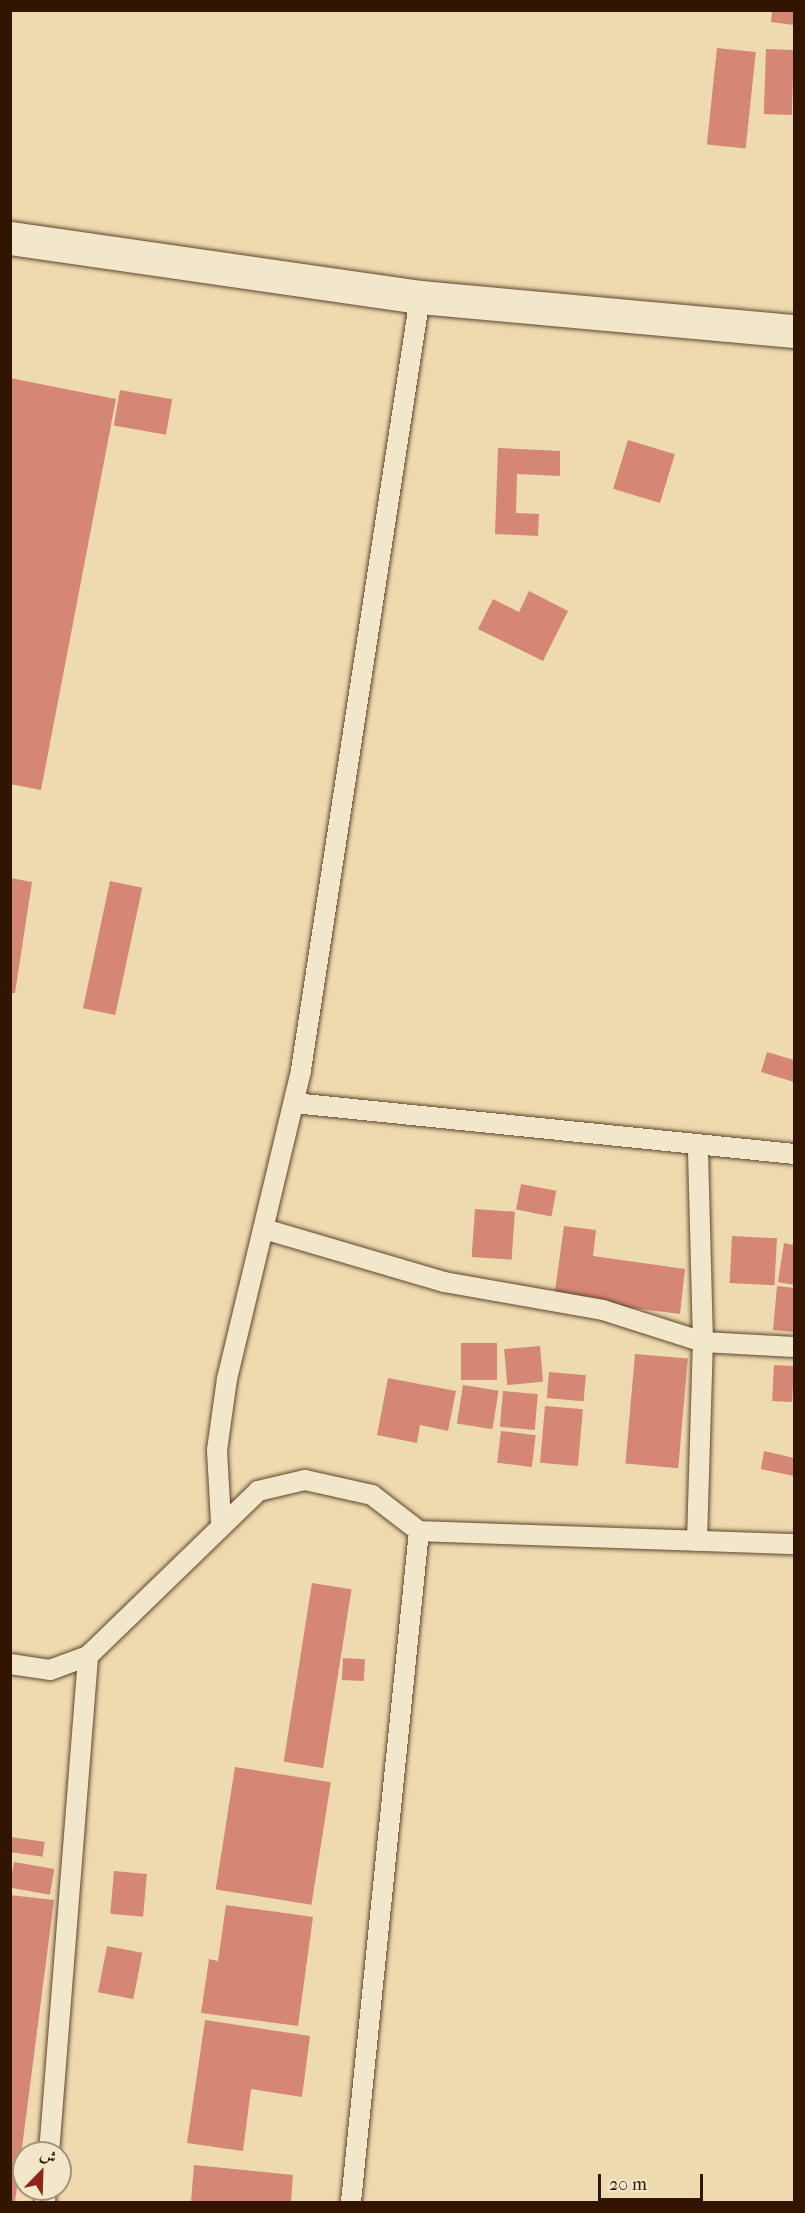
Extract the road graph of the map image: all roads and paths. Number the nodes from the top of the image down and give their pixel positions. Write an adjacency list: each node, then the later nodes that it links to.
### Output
1 (10, 238): 2 (street)
2 (420, 297): 3 (street); 4 (lane)
3 (795, 331)
4 (294, 1103): 5 (lane); 7 (lane)
5 (698, 1144): 6 (lane); 8 (lane)
6 (795, 1154)
7 (264, 1228): 8 (lane); 10 (lane)
8 (703, 1342): 9 (lane); 12 (lane)
9 (795, 1347)
10 (221, 1522): 11 (lane); 14 (lane)
11 (419, 1531): 12 (lane); 17 (lane)
12 (697, 1540): 13 (lane)
13 (795, 1544)
14 (88, 1656): 15 (lane); 16 (lane)
15 (10, 1664)
16 (50, 2141)
17 (351, 2202)

